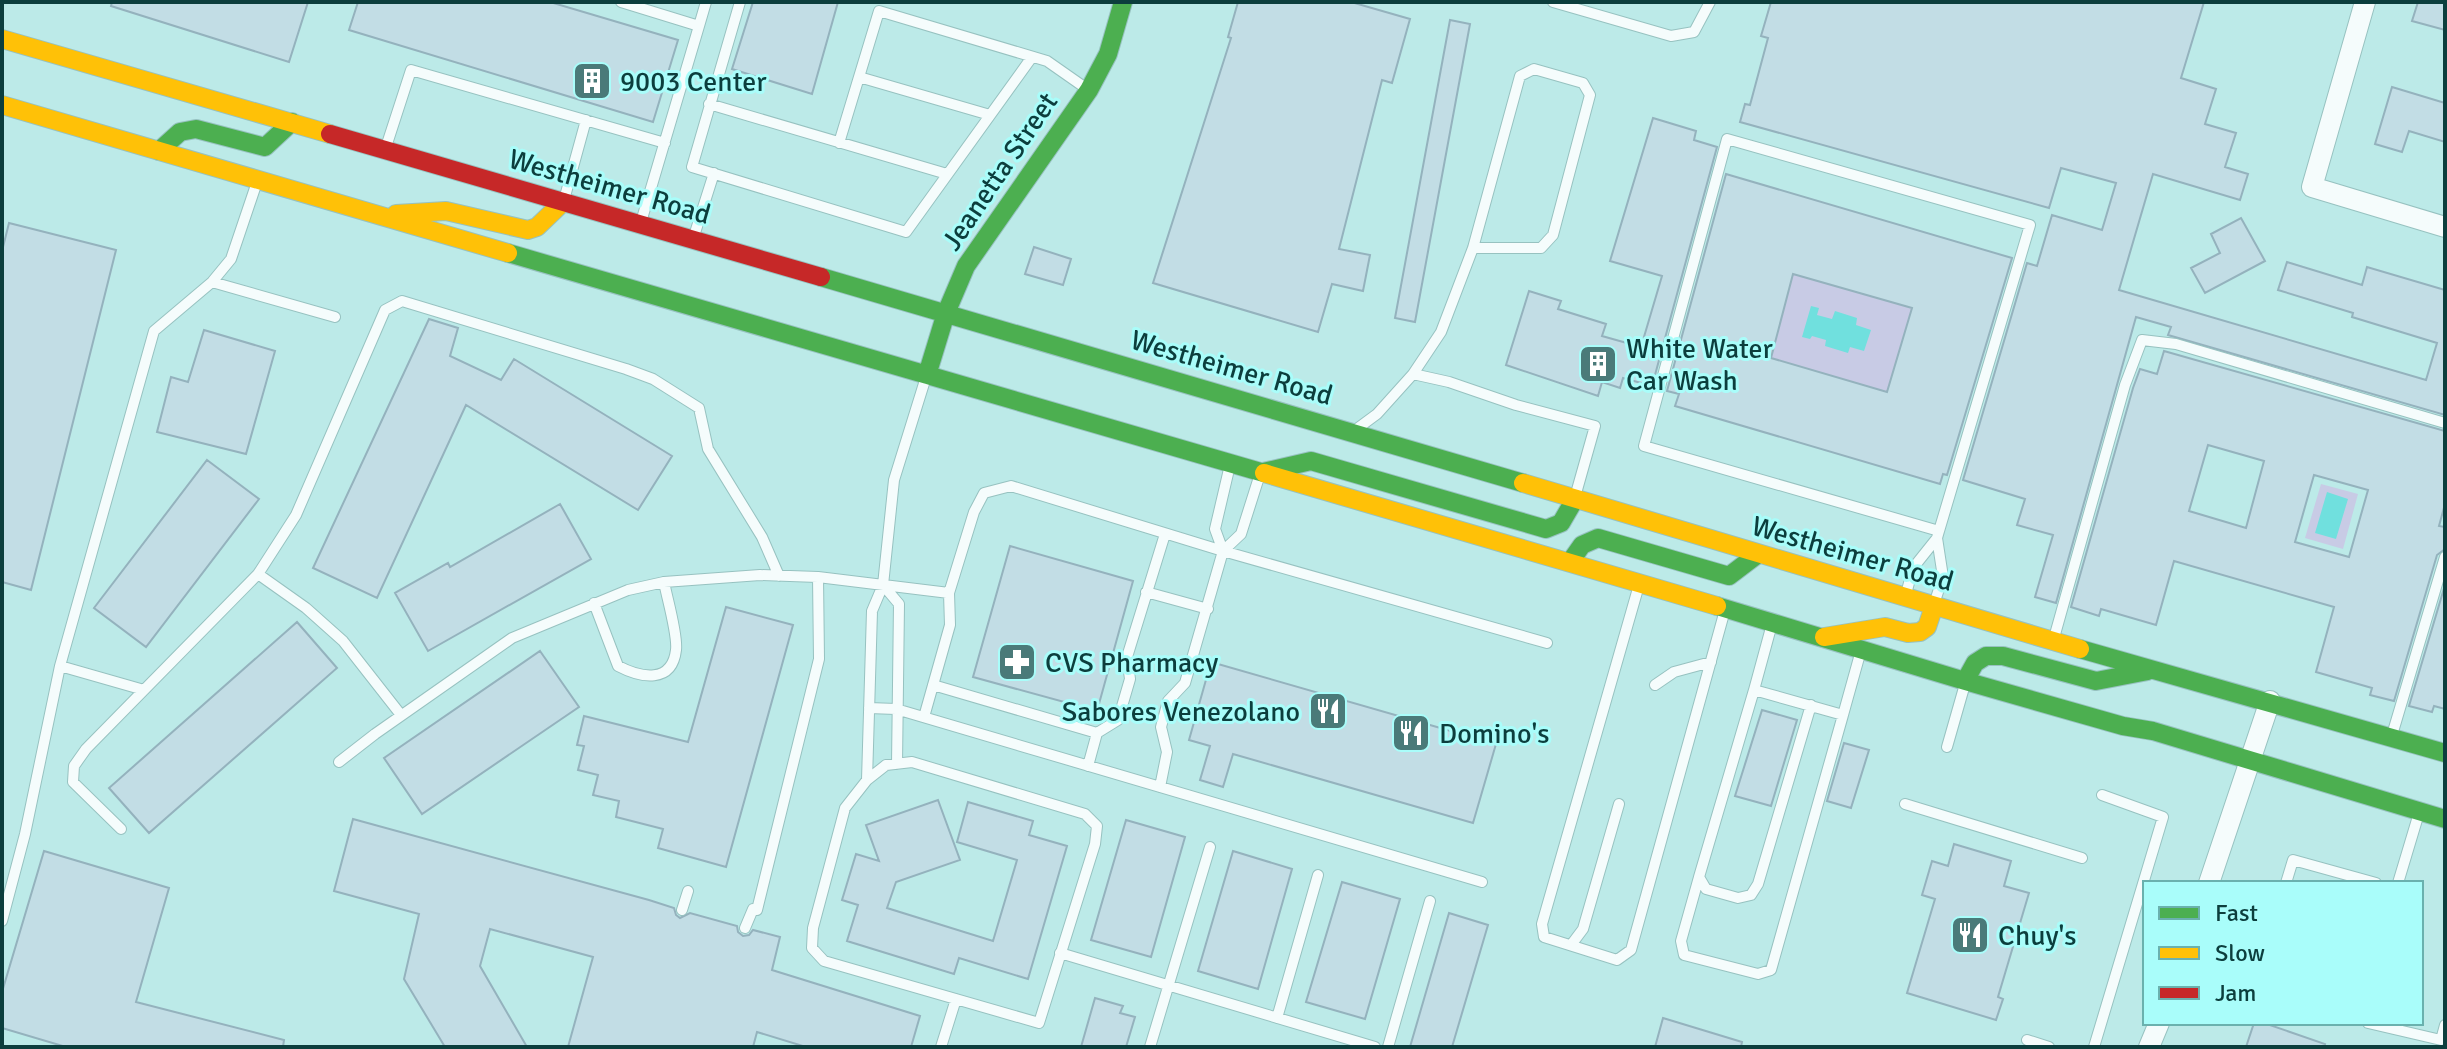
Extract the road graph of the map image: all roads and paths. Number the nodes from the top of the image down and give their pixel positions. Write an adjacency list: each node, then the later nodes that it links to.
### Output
1 (621, 2): 8 (lane)
2 (706, 2): 8 (lane)
3 (740, 2): 13 (lane)
4 (1123, 2): 12 (main road, Jeanetta Street)
5 (1553, 2): 6 (lane)
6 (1710, 2)
7 (2365, 2): 28 (street)
8 (699, 26): 18 (lane)
9 (2, 39): 17 (main road, Westheimer Road)
10 (1032, 57): 11 (lane); 12 (lane); 15 (lane)
11 (859, 77): 15 (lane); 19 (lane)
12 (1089, 90): 32 (main road, Jeanetta Street)
13 (709, 104): 19 (lane); 22 (lane)
14 (2, 105): 21 (main road)
15 (990, 115): 23 (lane)
16 (586, 120): 18 (lane); 20 (lane); 25 (lane)
17 (292, 122): 20 (main road, Westheimer Road); 21 (main road)
18 (665, 143): 27 (lane)
19 (839, 143): 23 (lane)
20 (385, 149): 25 (main road, Westheimer Road)
21 (159, 151): 24 (main road)
22 (714, 173): 23 (lane); 29 (lane)
23 (947, 174)
24 (258, 180): 26 (main road); 31 (lane)
25 (563, 202): 26 (main road); 27 (main road, Westheimer Road)
26 (378, 216): 35 (main road)
27 (641, 224): 29 (main road, Westheimer Road)
28 (2445, 227)
29 (693, 239): 32 (main road, Westheimer Road)
30 (1473, 248): 30 (lane); 34 (lane)
31 (212, 282): 33 (lane); 66 (lane)
32 (946, 313): 35 (main road, Jeanetta Street); 37 (main road, Westheimer Road)
33 (335, 317)
34 (1413, 374): 37 (lane); 40 (lane)
35 (927, 375): 38 (main road); 52 (lane)
36 (2445, 423): 62 (lane)
37 (1354, 432): 40 (main road, Westheimer Road)
38 (1230, 463): 39 (main road); 43 (lane)
39 (1261, 472): 40 (main road); 43 (lane); 46 (main road)
40 (1575, 499): 44 (main road, Westheimer Road)
41 (1165, 534): 43 (lane); 53 (lane); 54 (lane)
42 (1938, 534): 42 (lane); 55 (lane); 57 (lane)
43 (1223, 551): 59 (lane); 63 (lane)
44 (1758, 554): 46 (main road); 55 (main road, Westheimer Road)
45 (2445, 557): 81 (lane)
46 (1570, 562): 51 (main road)
47 (258, 574): 48 (lane); 71 (lane); 77 (lane)
48 (779, 576): 49 (lane); 50 (lane)
49 (818, 577): 52 (lane); 111 (lane)
50 (664, 582): 56 (lane); 56 (lane)
51 (1640, 583): 58 (main road); 112 (lane)
52 (883, 585): 54 (lane); 75 (lane); 76 (lane)
53 (1146, 592): 59 (lane); 80 (lane)
54 (949, 593): 69 (lane)
55 (1905, 598): 57 (main road, Westheimer Road)
56 (594, 603): 77 (lane)
57 (1934, 606): 61 (main road); 62 (main road, Westheimer Road)
58 (1726, 608): 60 (main road); 65 (lane)
59 (1208, 609): 89 (lane)
60 (1773, 622): 61 (main road); 72 (lane)
61 (1822, 637): 64 (main road)
62 (2053, 641): 67 (main road, Westheimer Road)
63 (1547, 643)
64 (1862, 650): 68 (main road); 78 (lane)
65 (1711, 662): 70 (lane); 112 (lane)
66 (60, 666): 71 (lane); 110 (lane)
67 (2154, 670): 68 (main road); 73 (main road, Westheimer Road)
68 (1965, 681): 82 (lane); 85 (main road)
69 (933, 685): 79 (lane); 80 (lane)
70 (1655, 685)
71 (144, 690): 95 (lane)
72 (1754, 690): 74 (lane); 99 (lane)
73 (2270, 701): 81 (main road, Westheimer Road); 85 (street)
74 (1811, 705): 78 (lane); 99 (lane)
75 (869, 708): 76 (lane); 88 (lane)
76 (896, 709): 79 (lane); 86 (lane)
77 (401, 715): 84 (lane)
78 (1843, 715): 99 (lane)
79 (924, 717): 87 (lane)
80 (1097, 733): 87 (lane)
81 (2391, 737): 83 (main road, Westheimer Road)
82 (1947, 747)
83 (2445, 753)
84 (339, 762)
85 (2251, 762): 93 (main road); 101 (street)
86 (897, 764): 88 (lane); 113 (lane)
87 (1088, 766): 89 (lane)
88 (867, 780): 115 (lane)
89 (1160, 787): 105 (lane)
90 (2102, 795): 100 (lane)
91 (1619, 804): 112 (lane)
92 (1905, 804): 97 (lane)
93 (2419, 811): 94 (main road); 104 (lane)
94 (2445, 819)
95 (121, 829)
96 (1210, 847): 114 (lane)
97 (2082, 858)
98 (1318, 875): 116 (lane)
99 (1699, 877)
100 (2144, 881)
101 (2210, 881)
102 (2287, 881): 103 (lane)
103 (2369, 881)
104 (2399, 881)
105 (1482, 882)
106 (2143, 884): 126 (lane)
107 (688, 891): 109 (lane)
108 (1430, 901): 124 (lane)
109 (682, 910)
110 (2, 921)
111 (745, 928)
112 (1571, 945)
113 (1060, 953): 114 (lane); 115 (lane)
114 (1169, 986): 116 (lane); 122 (lane)
115 (956, 999): 121 (lane)
116 (1277, 1018): 123 (lane)
117 (2158, 1025): 127 (street)
118 (2377, 1025): 119 (lane)
119 (2445, 1025)
120 (2027, 1040): 125 (lane)
121 (941, 1047)
122 (1150, 1047)
123 (1375, 1047)
124 (1388, 1047)
125 (2049, 1047)
126 (2094, 1047)
127 (2149, 1047)

